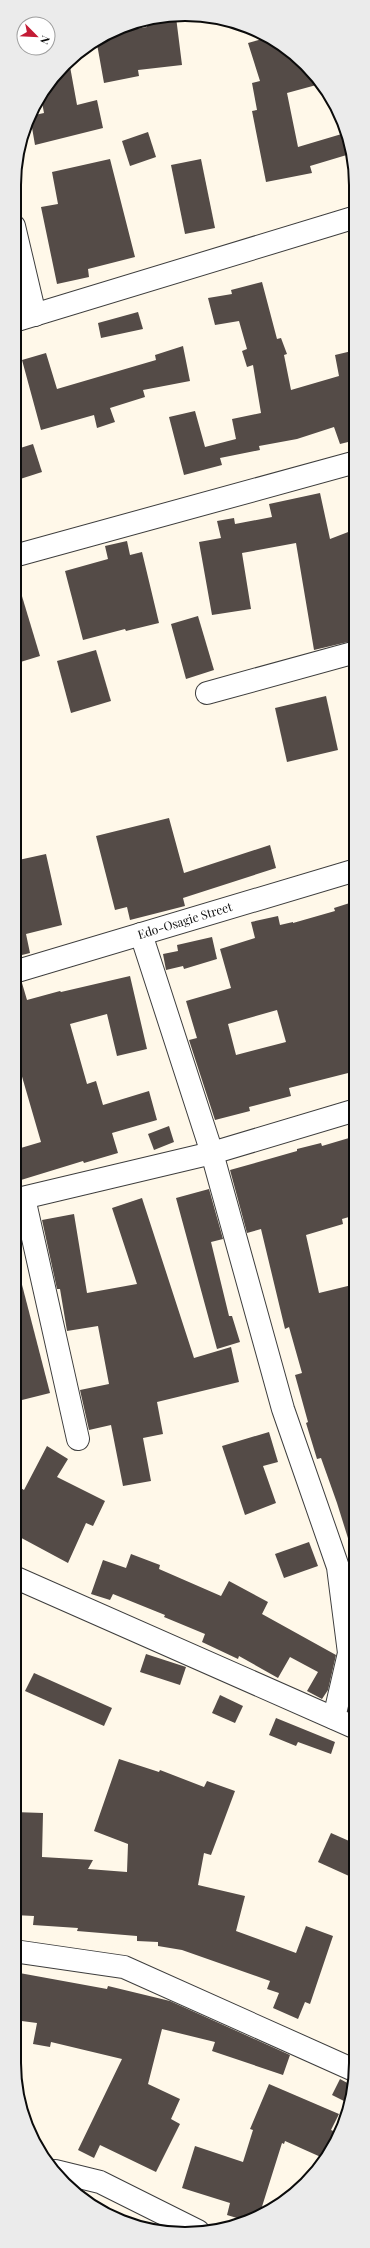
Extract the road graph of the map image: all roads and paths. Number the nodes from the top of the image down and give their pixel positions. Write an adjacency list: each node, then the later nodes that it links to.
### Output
1 (349, 219): 3 (street)
2 (21, 256): 3 (street)
3 (35, 315): 4 (street)
4 (21, 319)
5 (349, 464): 6 (street)
6 (21, 554)
7 (349, 654): 8 (street)
8 (207, 693)
9 (349, 872): 10 (street, Edo-Osagie Street)
10 (141, 934): 11 (street, Edo-Osagie Street); 13 (street)
11 (21, 970)
12 (349, 1112): 13 (street)
13 (212, 1153): 14 (street); 18 (street)
14 (21, 1199)
15 (21, 1207): 16 (street)
16 (78, 1440)
17 (21, 1580): 20 (street)
18 (349, 1646)
19 (349, 1657): 20 (street)
20 (334, 1718): 21 (street)
21 (349, 1725)
22 (21, 1952): 23 (street)
23 (349, 2068)
24 (64, 2173): 25 (street)
25 (192, 2227)

